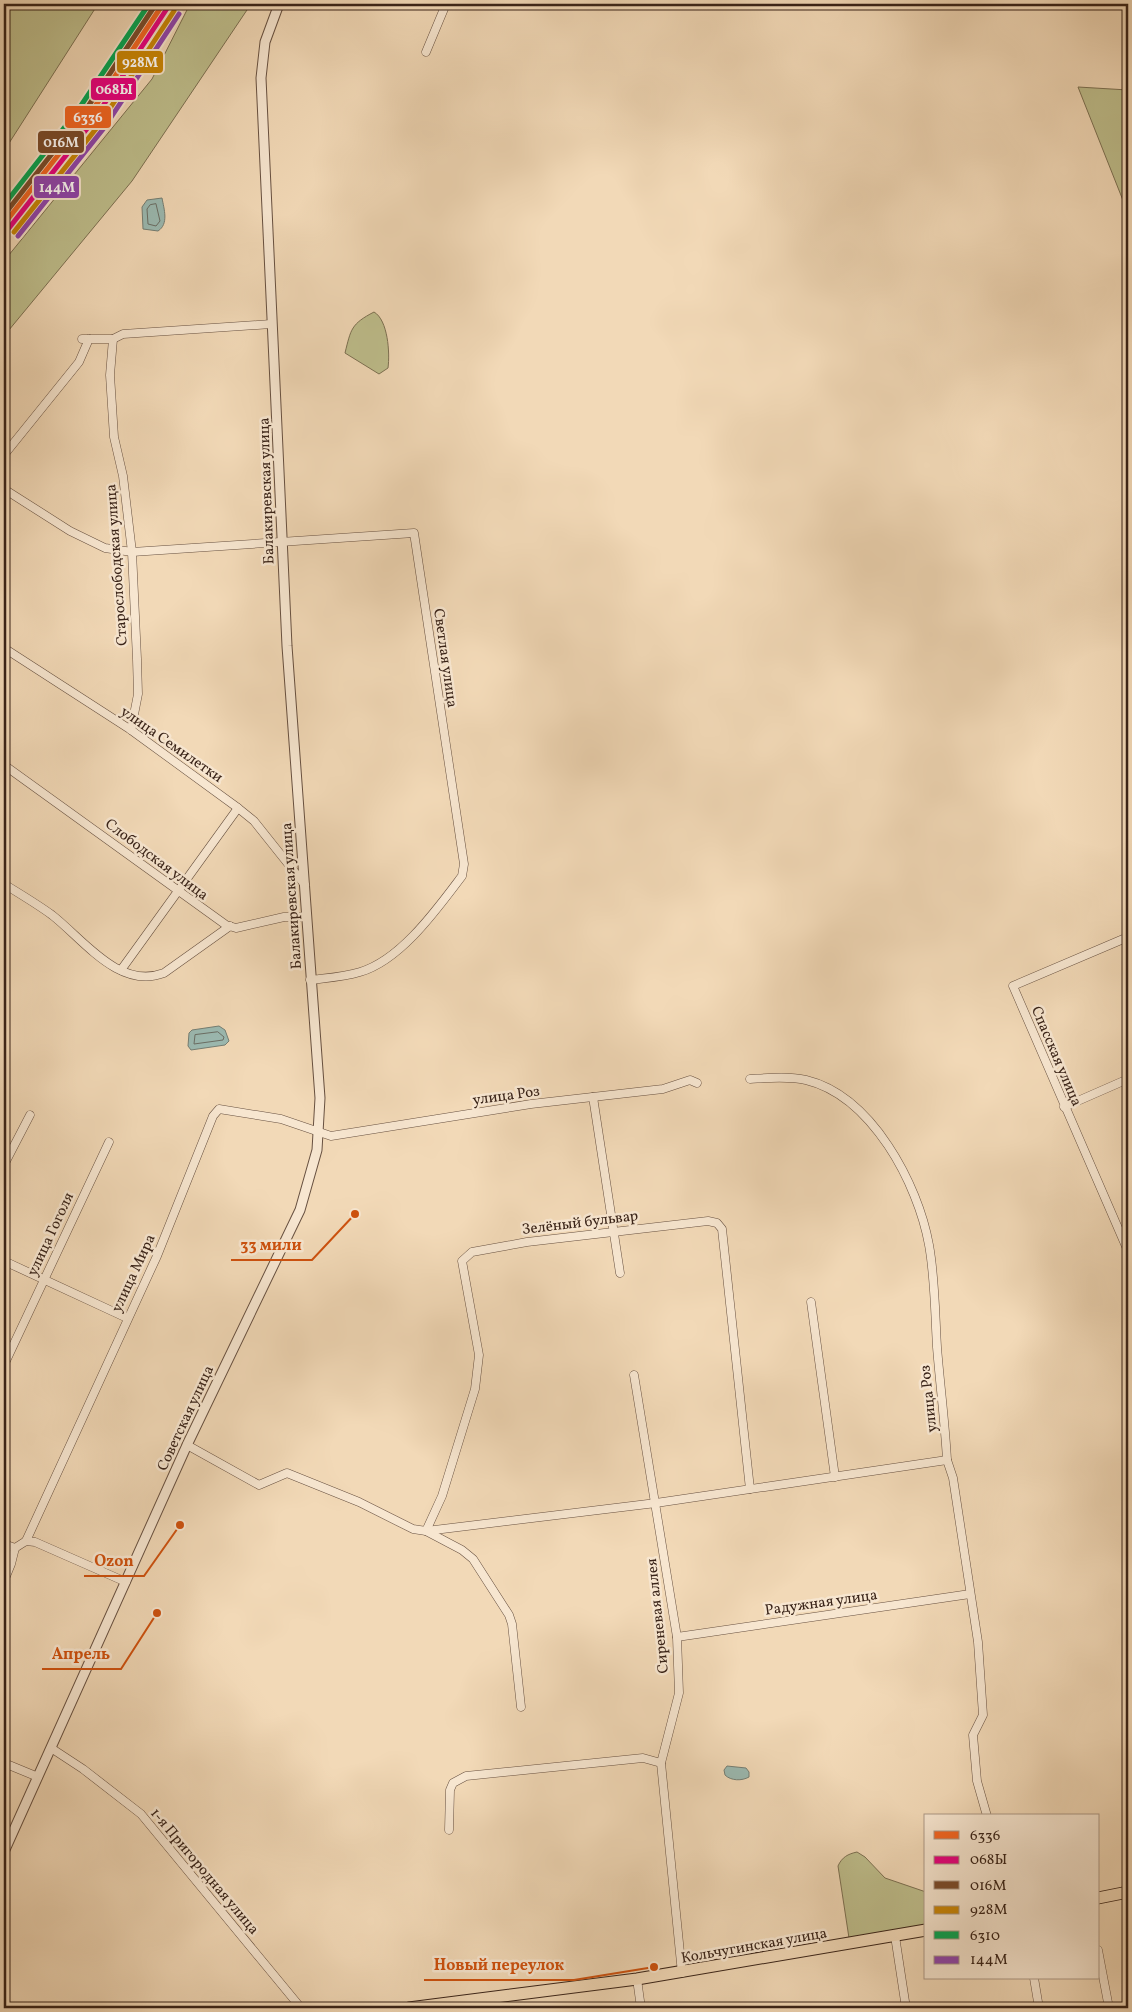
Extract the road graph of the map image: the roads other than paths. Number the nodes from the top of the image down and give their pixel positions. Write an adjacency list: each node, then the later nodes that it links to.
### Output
1 (279, 4): 4 (street, Балакиревская улица)
2 (446, 4): 3 (street)
3 (426, 52)
4 (271, 324): 5 (street); 8 (street, Балакиревская улица)
5 (113, 339): 6 (street); 9 (street, Старослободская улица)
6 (4, 455)
7 (4, 488): 9 (street, Светлая улица)
8 (281, 542): 9 (street, Светлая улица); 15 (street, Балакиревская улица); 21 (street, Светлая улица)
9 (132, 552): 11 (street, Старослободская улица)
10 (4, 648): 11 (street, улица Семилетки)
11 (132, 730): 13 (street, улица Семилетки)
12 (4, 765): 16 (street, Слободская улица)
13 (238, 808): 15 (street, улица Семилетки); 16 (street)
14 (4, 884): 20 (street)
15 (305, 885): 17 (street, Балакиревская улица)
16 (178, 890): 18 (street, Слободская улица); 20 (street)
17 (307, 917): 18 (street); 21 (street, Балакиревская улица)
18 (230, 926): 20 (street)
19 (1128, 937): 26 (street, Спасская улица)
20 (121, 970)
21 (310, 980): 28 (street, Советская улица)
22 (750, 1079): 43 (street, улица Роз)
23 (1128, 1079): 26 (street)
24 (697, 1083): 25 (street, улица Роз)
25 (593, 1097): 28 (street, улица Роз); 32 (street)
26 (1064, 1107): 33 (street, Спасская улица)
27 (30, 1115): 30 (street)
28 (319, 1132): 39 (street, улица Мира); 42 (street, Советская улица)
29 (109, 1142): 37 (street, улица Гоголя)
30 (4, 1165)
31 (1128, 1230): 33 (street)
32 (615, 1232): 36 (street); 45 (street, Зелёный бульвар); 47 (street, Зелёный бульвар)
33 (1120, 1234): 34 (street, Спасская улица)
34 (1128, 1251)
35 (4, 1261): 37 (street)
36 (620, 1273)
37 (44, 1279): 39 (street); 40 (street, улица Гоголя)
38 (811, 1302): 44 (street)
39 (127, 1318): 48 (street, улица Мира)
40 (4, 1365)
41 (634, 1375): 46 (street, Сиреневая аллея)
42 (187, 1445): 47 (street); 52 (street, Советская улица)
43 (948, 1460): 44 (street); 53 (street, улица Роз)
44 (835, 1477): 45 (street)
45 (750, 1489): 46 (street)
46 (656, 1503): 47 (street); 54 (street, Сиреневая аллея)
47 (426, 1531): 55 (street)
48 (26, 1541): 50 (street); 52 (street)
49 (4, 1544): 50 (street)
50 (15, 1548): 51 (street)
51 (4, 1581)
52 (126, 1582): 56 (street, Советская улица)
53 (970, 1594): 54 (street, Радужная улица); 60 (street, улица Роз)
54 (676, 1637): 58 (street, Сиреневая аллея)
55 (521, 1706)
56 (51, 1748): 59 (street, Советская улица); 71 (street, 1-я Пригородная улица)
57 (4, 1763): 59 (street)
58 (661, 1763): 61 (street); 68 (street, Сиреневая аллея)
59 (38, 1777): 62 (street, Советская улица)
60 (986, 1814)
61 (449, 1830)
62 (4, 1852)
63 (1128, 1892): 64 (main road)
64 (1100, 1898)
65 (924, 1930): 66 (main road, Кольчугинская улица)
66 (895, 1936): 68 (main road, Кольчугинская улица); 74 (street)
67 (1100, 1961): 76 (street)
68 (682, 1973): 69 (main road, Кольчугинская улица)
69 (637, 1980): 72 (main road, Кольчугинская улица); 73 (street)
70 (1034, 1980): 75 (street)
71 (301, 2008)
72 (409, 2008)
73 (641, 2008)
74 (906, 2008)
75 (1039, 2008)
76 (1109, 2008)

